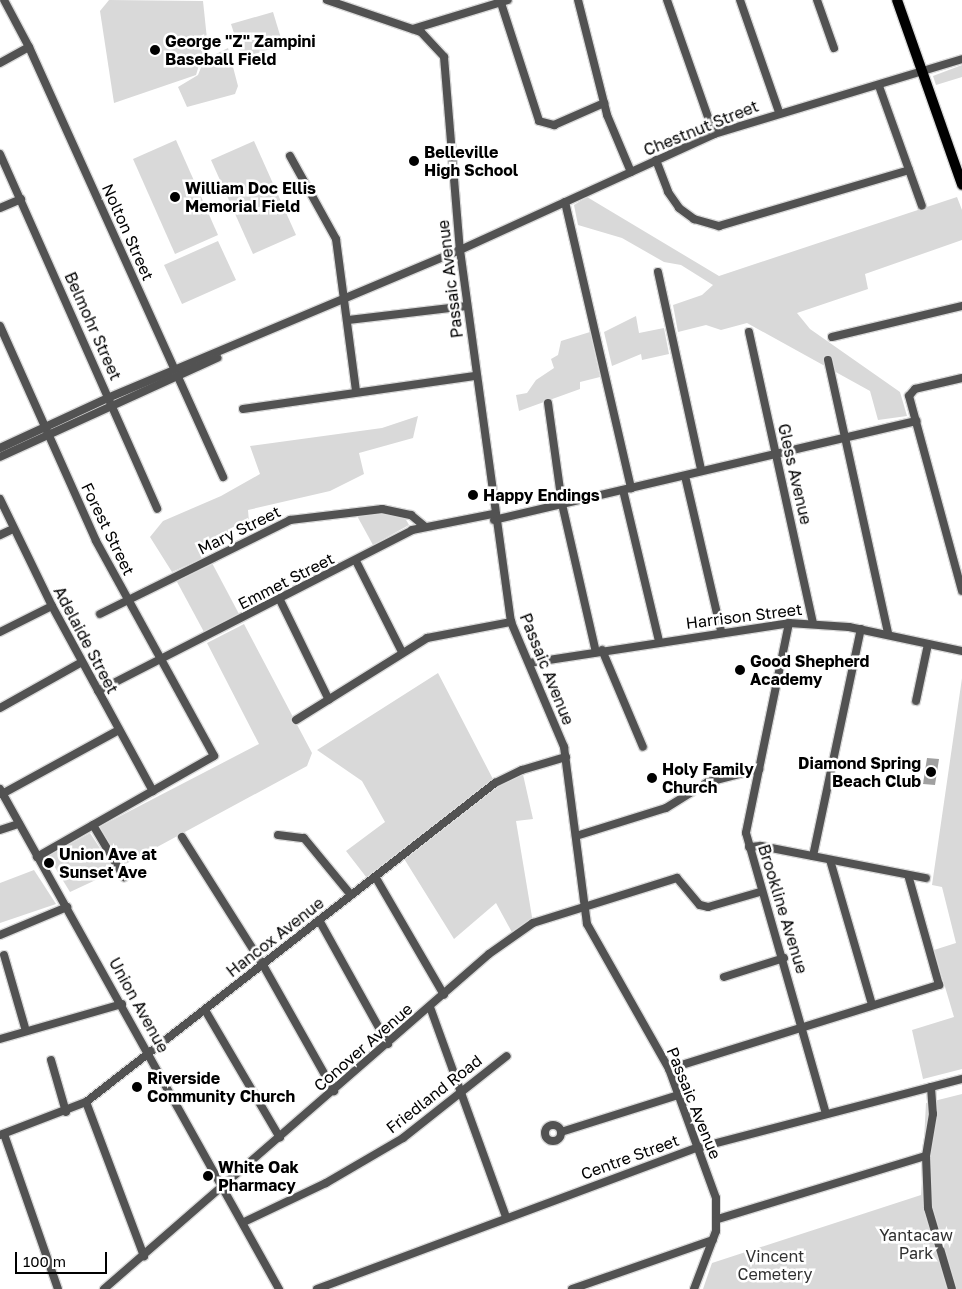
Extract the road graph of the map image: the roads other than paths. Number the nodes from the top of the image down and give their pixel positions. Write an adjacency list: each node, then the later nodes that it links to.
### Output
1 (4, 0): 11 (street, Nolton Street)
2 (327, 0): 9 (street, Passaic Avenue)
3 (578, 0): 17 (street)
4 (667, 0): 19 (street)
5 (740, 0): 18 (street)
6 (817, 0): 12 (street)
7 (897, 0): 15 (main road)
8 (504, 1): 10 (street); 17 (street)
9 (345, 2): 10 (street, Passaic Avenue)
10 (413, 29): 31 (street, Passaic Avenue)
11 (29, 47): 14 (street); 41 (street, Nolton Street)
12 (834, 48)
13 (962, 59): 15 (street, Chestnut Street)
14 (0, 63)
15 (923, 73): 16 (street, Chestnut Street); 25 (main road)
16 (879, 86): 18 (street, Chestnut Street); 23 (street)
17 (604, 103): 24 (street)
18 (778, 112): 19 (street, Chestnut Street)
19 (714, 134): 22 (street, Chestnut Street)
20 (0, 154): 27 (street, Belmohr Street)
21 (290, 156): 33 (street)
22 (656, 160): 23 (street); 24 (street, Chestnut Street)
23 (909, 170): 29 (street)
24 (631, 172): 28 (street, Chestnut Street)
25 (960, 172): 26 (main road)
26 (962, 184)
27 (21, 199): 30 (street); 45 (street, Belmohr Street)
28 (565, 202): 31 (street, Chestnut Street); 59 (street)
29 (922, 206)
30 (0, 208)
31 (460, 250): 33 (street, Chestnut Street); 34 (street, Passaic Avenue)
32 (658, 272): 56 (street)
33 (344, 298): 36 (street); 41 (street, Chestnut Street)
34 (467, 306): 36 (street); 42 (street, Passaic Avenue)
35 (962, 306): 39 (street)
36 (348, 320): 44 (street)
37 (0, 326): 50 (street, Forest Street)
38 (749, 332): 54 (street, Gless Avenue)
39 (832, 337)
40 (828, 360): 52 (street)
41 (178, 373): 45 (street); 47 (street); 58 (street, Nolton Street)
42 (475, 376): 44 (street); 63 (street, Passaic Avenue)
43 (962, 378): 49 (street)
44 (356, 391): 48 (street)
45 (110, 397): 47 (street, Belmohr Street); 50 (street)
46 (548, 404): 61 (street)
47 (114, 407): 51 (street); 62 (street, Belmohr Street)
48 (243, 408)
49 (917, 421): 52 (street, Emmet Street); 68 (street)
50 (45, 427): 51 (street, Forest Street); 53 (street)
51 (49, 436): 55 (street); 70 (street, Forest Street)
52 (845, 437): 54 (street, Emmet Street); 80 (street)
53 (0, 448)
54 (776, 452): 56 (street, Emmet Street); 75 (street, Gless Avenue)
55 (0, 457)
56 (701, 470): 57 (street, Emmet Street)
57 (685, 476): 59 (street, Emmet Street); 78 (street)
58 (222, 477)
59 (627, 489): 61 (street, Emmet Street); 81 (street)
60 (0, 499): 65 (street, Adelaide Street)
61 (562, 504): 63 (street, Emmet Street); 83 (street)
62 (158, 509)
63 (494, 517): 64 (street, Emmet Street); 74 (street, Passaic Avenue)
64 (424, 526): 67 (street, Emmet Street); 70 (street, Mary Street)
65 (13, 529): 66 (street); 72 (street, Adelaide Street)
66 (0, 535)
67 (356, 561): 71 (street, Emmet Street); 84 (street)
68 (960, 572): 69 (street)
69 (962, 591)
70 (128, 600): 73 (street, Mary Street); 86 (street, Forest Street)
71 (280, 600): 86 (street, Emmet Street); 90 (street)
72 (52, 606): 79 (street); 87 (street, Adelaide Street)
73 (100, 614)
74 (511, 622): 84 (street); 88 (street, Passaic Avenue)
75 (813, 622): 76 (street, Harrison Street); 77 (street, Harrison Street)
76 (789, 623): 78 (street, Harrison Street); 97 (street, Brookline Avenue)
77 (861, 629): 80 (street, Harrison Street); 107 (street)
78 (721, 631): 81 (street, Harrison Street)
79 (0, 632)
80 (888, 634): 82 (street, Harrison Street)
81 (659, 641): 83 (street, Harrison Street)
82 (928, 644): 85 (street, Harrison Street); 91 (street)
83 (599, 651): 88 (street, Harrison Street); 95 (street)
84 (402, 652): 90 (street)
85 (962, 652)
86 (161, 659): 89 (street, Emmet Street); 98 (street, Forest Street)
87 (82, 662): 89 (street, Adelaide Street); 92 (street)
88 (529, 663): 96 (street, Passaic Avenue)
89 (98, 691): 94 (street, Adelaide Street)
90 (329, 700): 93 (street)
91 (916, 700)
92 (0, 708)
93 (296, 720)
94 (119, 730): 98 (street, Adelaide Street); 99 (street)
95 (644, 747)
96 (566, 757): 104 (street, Passaic Avenue); 112 (street, Hancox Avenue)
97 (759, 769): 104 (street); 106 (street, Brookline Avenue)
98 (153, 791): 101 (street)
99 (1, 792): 100 (street, Union Avenue)
100 (19, 824): 102 (street); 108 (street, Union Avenue)
101 (93, 825): 108 (street); 111 (street)
102 (0, 830)
103 (278, 835): 115 (street)
104 (576, 836): 117 (street, Passaic Avenue)
105 (182, 837): 122 (street)
106 (749, 847): 107 (street); 114 (street, Brookline Avenue)
107 (813, 856): 109 (street)
108 (37, 857): 116 (street, Union Avenue)
109 (830, 860): 110 (street); 126 (street)
110 (908, 875): 113 (street); 126 (street)
111 (124, 877)
112 (376, 878): 115 (street, Hancox Avenue); 124 (street)
113 (926, 878)
114 (760, 892): 117 (street, Conover Avenue); 121 (street, Brookline Avenue)
115 (351, 895): 118 (street, Hancox Avenue)
116 (67, 907): 119 (street); 125 (street, Union Avenue)
117 (585, 908): 124 (street, Conover Avenue); 136 (street, Passaic Avenue)
118 (319, 920): 122 (street, Hancox Avenue); 132 (street)
119 (0, 935)
120 (4, 954): 130 (street)
121 (784, 958): 123 (street); 129 (street, Brookline Avenue)
122 (263, 965): 128 (street, Hancox Avenue); 139 (street)
123 (724, 978)
124 (444, 995): 127 (street, Conover Avenue)
125 (122, 1004): 130 (street); 133 (street, Union Avenue)
126 (872, 1005): 129 (street)
127 (430, 1007): 132 (street, Conover Avenue); 140 (street)
128 (205, 1010): 133 (street, Hancox Avenue); 147 (street)
129 (803, 1026): 136 (street); 144 (street, Brookline Avenue)
130 (26, 1031): 131 (street)
131 (0, 1039)
132 (388, 1044): 139 (street, Conover Avenue)
133 (150, 1052): 142 (street, Hancox Avenue); 150 (street, Union Avenue)
134 (507, 1056): 140 (street, Friedland Road)
135 (50, 1060): 143 (street)
136 (669, 1069): 141 (street, Passaic Avenue)
137 (962, 1079): 138 (street, Centre Street)
138 (931, 1086): 144 (street, Centre Street); 149 (street)
139 (334, 1092): 147 (street, Conover Avenue)
140 (459, 1094): 151 (street); 153 (street, Friedland Road)
141 (678, 1096): 145 (street); 148 (street, Passaic Avenue)
142 (86, 1102): 143 (street, Hancox Avenue); 155 (street)
143 (66, 1112): 146 (street, Hancox Avenue)
144 (826, 1113): 148 (street, Centre Street)
145 (561, 1132)
146 (2, 1134): 156 (street)
147 (280, 1138): 150 (street, Conover Avenue)
148 (697, 1148): 151 (street, Centre Street); 152 (street, Passaic Avenue)
149 (926, 1156): 152 (street); 162 (street)
150 (223, 1187): 153 (street, Union Avenue); 155 (street, Conover Avenue)
151 (506, 1217): 159 (street, Centre Street)
152 (718, 1219): 154 (street, Passaic Avenue)
153 (244, 1222): 158 (street, Union Avenue)
154 (712, 1240): 160 (street); 161 (street, Passaic Avenue)
155 (144, 1256): 157 (street, Conover Avenue)
156 (58, 1289)
157 (104, 1289)
158 (279, 1289)
159 (317, 1289)
160 (572, 1289)
161 (694, 1289)
162 (952, 1289)

